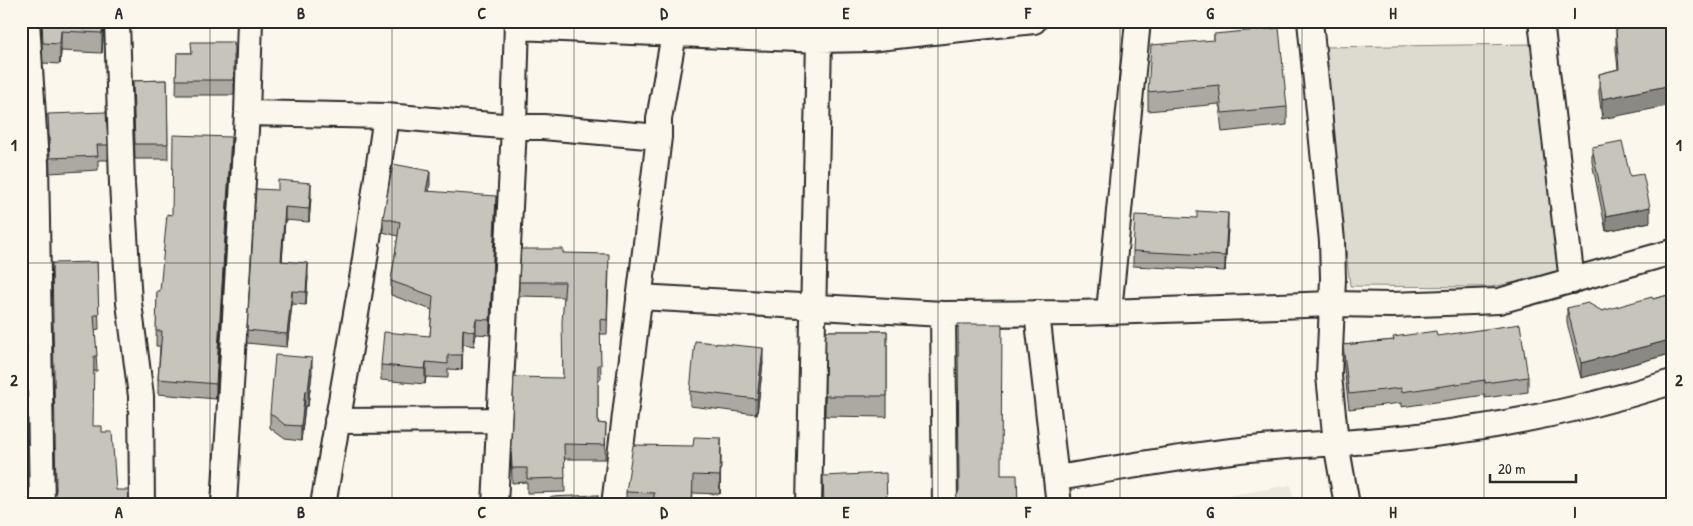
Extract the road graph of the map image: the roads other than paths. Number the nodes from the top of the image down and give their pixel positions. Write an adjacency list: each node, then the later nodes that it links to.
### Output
1 (26, 21): 16 (street)
2 (117, 21): 33 (street)
3 (250, 21): 13 (street)
4 (1034, 21): 9 (street)
5 (1138, 21): 24 (street)
6 (1310, 21): 22 (street)
7 (1541, 21): 20 (street)
8 (517, 24): 11 (street); 15 (street)
9 (928, 27): 12 (street)
10 (756, 30): 11 (street); 12 (street)
11 (674, 34): 17 (street)
12 (819, 40): 23 (street)
13 (247, 113): 14 (street); 34 (street)
14 (386, 116): 15 (street); 29 (street)
15 (514, 127): 17 (street); 28 (street)
16 (28, 132): 18 (street)
17 (659, 137): 21 (street)
18 (29, 249): 32 (street)
19 (1672, 252): 20 (street)
20 (1572, 281): 22 (street)
21 (639, 297): 23 (street); 37 (street)
22 (1332, 304): 24 (street); 30 (street)
23 (812, 306): 26 (street); 38 (street)
24 (1109, 311): 25 (street)
25 (1037, 313): 26 (street); 31 (street)
26 (943, 314): 39 (street)
27 (1672, 382): 30 (street)
28 (498, 420): 29 (street); 36 (street)
29 (337, 421): 35 (street)
30 (1336, 443): 31 (street); 41 (street)
31 (1056, 478): 40 (street)
32 (42, 505)
33 (142, 505)
34 (224, 505)
35 (323, 505)
36 (495, 505)
37 (614, 505)
38 (809, 505)
39 (945, 505)
40 (1059, 505)
41 (1347, 505)

